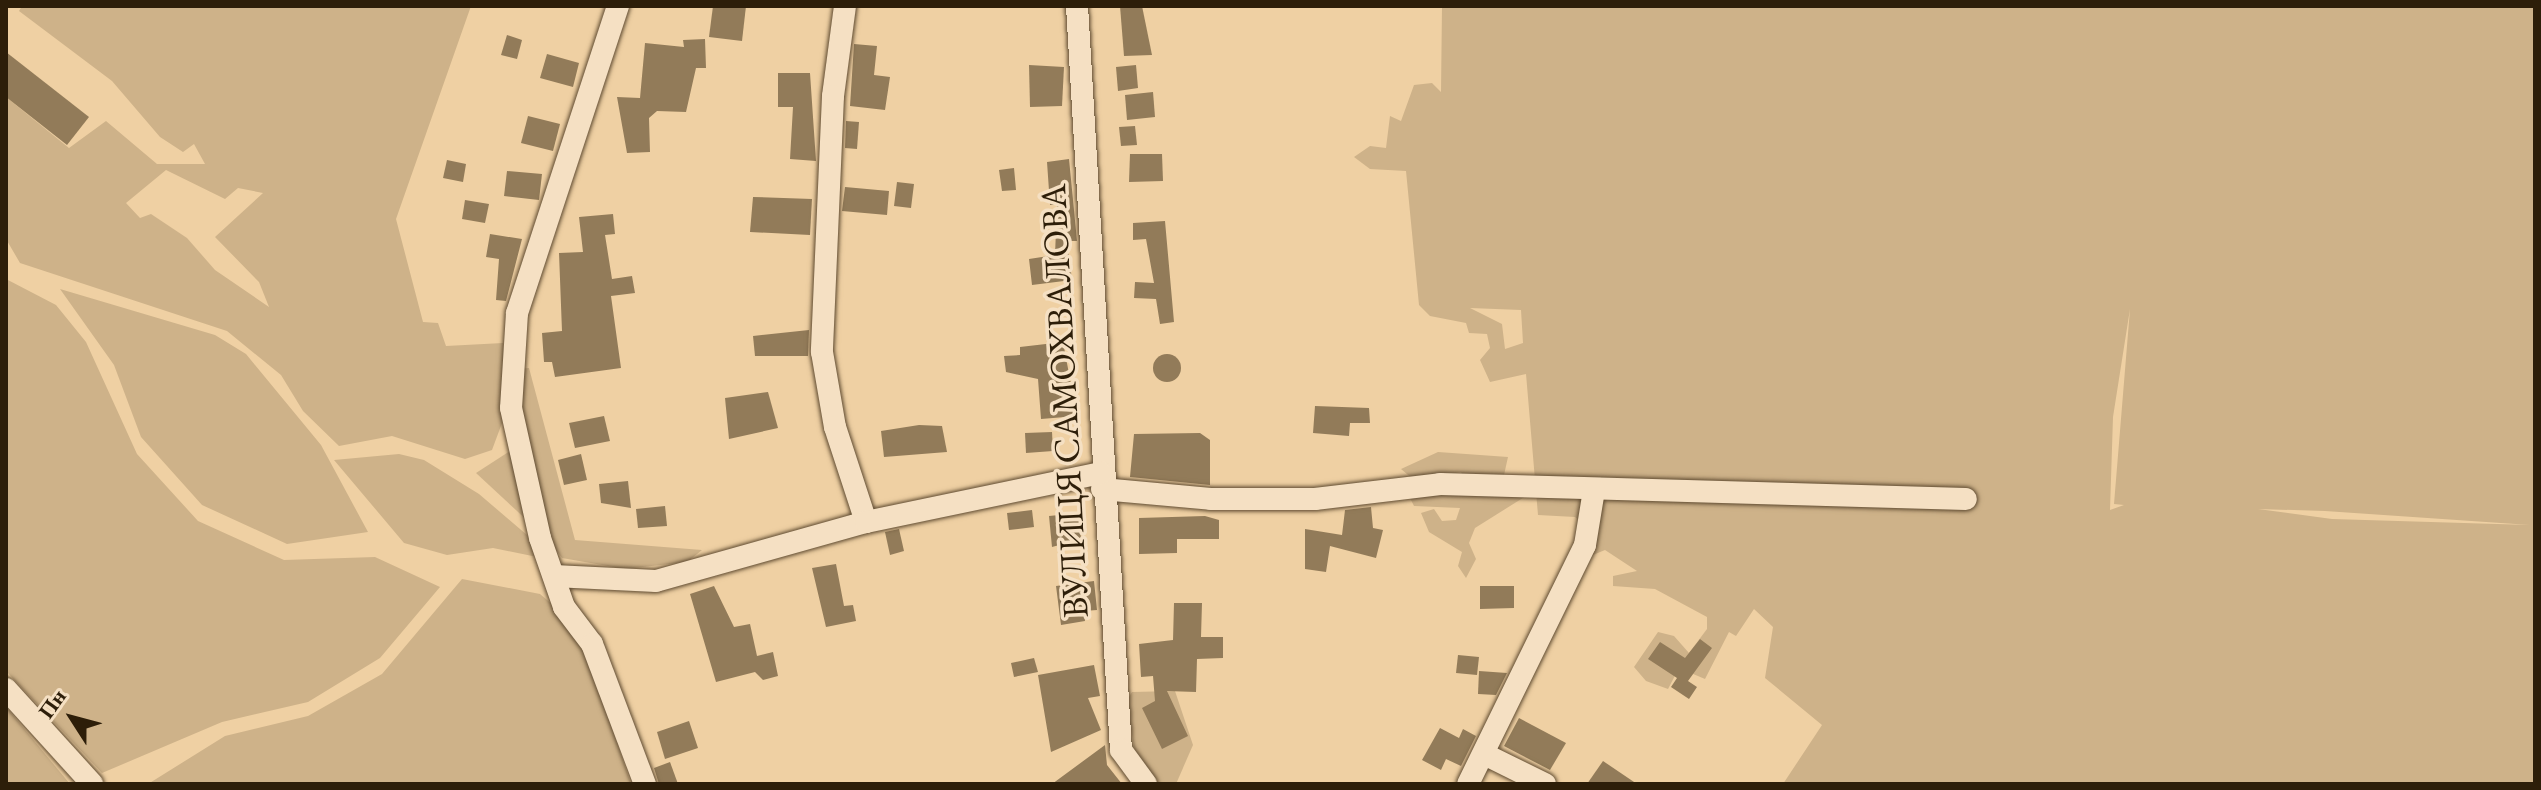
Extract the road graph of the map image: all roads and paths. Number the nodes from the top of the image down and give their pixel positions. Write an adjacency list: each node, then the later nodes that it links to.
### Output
1 (618, 6): 8 (street)
2 (845, 6): 7 (street)
3 (1077, 6): 4 (street, ВУЛИЦЯ САМОХВАЛОВА)
4 (1102, 481): 5 (street); 7 (street); 13 (street, ВУЛИЦЯ САМОХВАЛОВА)
5 (1594, 490): 6 (street); 10 (street)
6 (1966, 499)
7 (866, 522): 8 (street)
8 (554, 576): 12 (street)
9 (6, 689): 11 (street)
10 (1484, 754): 14 (street); 15 (street)
11 (92, 784)
12 (645, 784)
13 (1146, 784)
14 (1468, 784)
15 (1545, 784)

